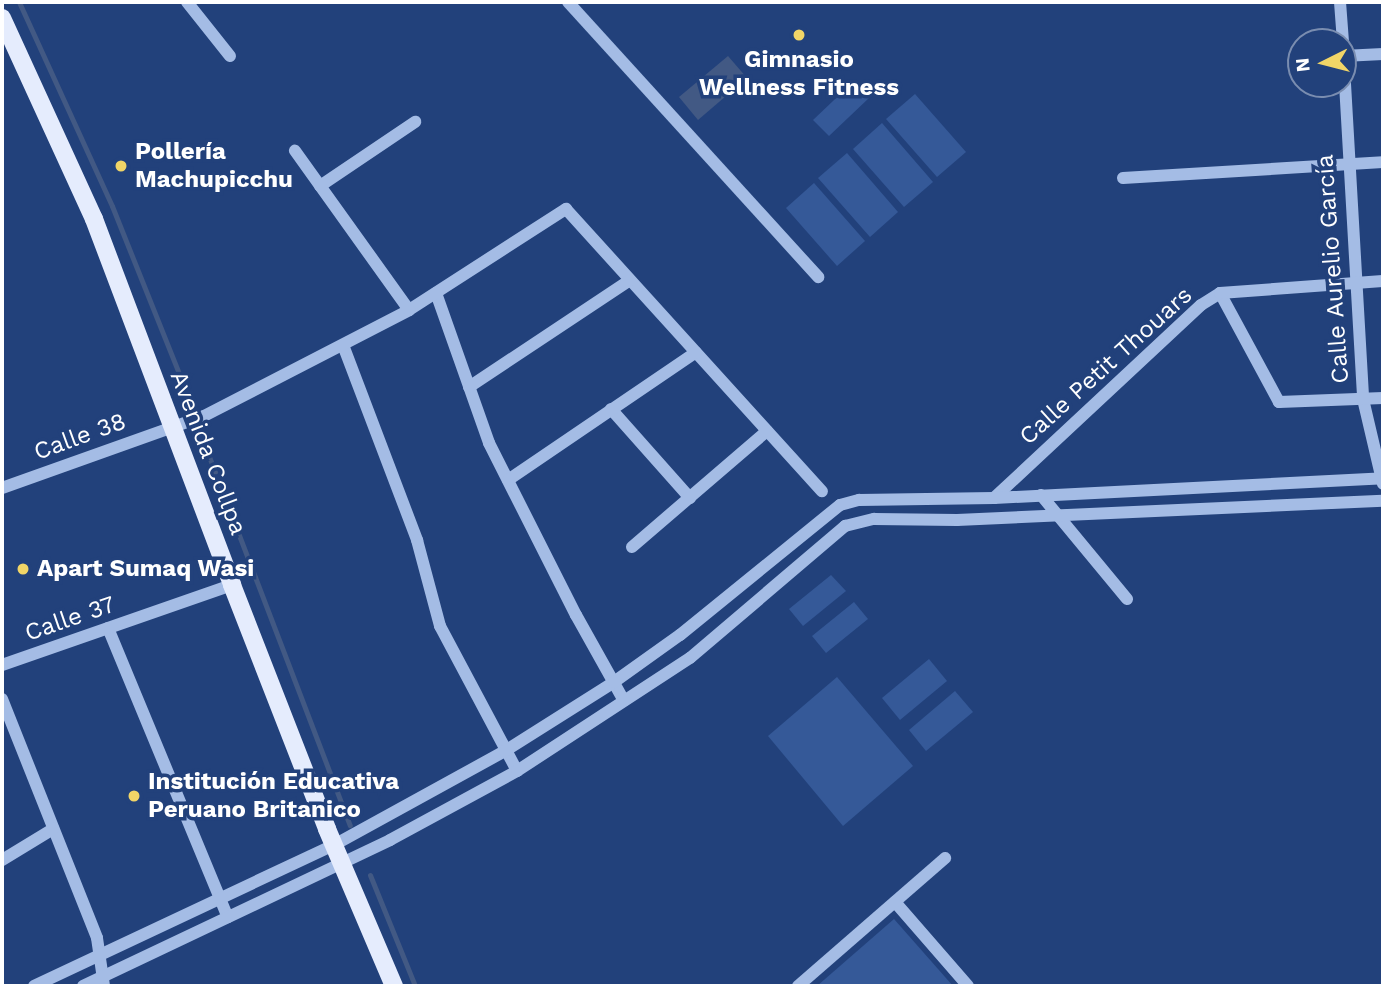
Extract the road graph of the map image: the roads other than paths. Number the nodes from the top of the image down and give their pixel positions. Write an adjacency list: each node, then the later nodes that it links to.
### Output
1 (187, 2): 8 (street)
2 (568, 2): 16 (street)
3 (1340, 2): 5 (street)
4 (4, 26): 29 (main road, Avenida Collpa)
5 (1342, 28)
6 (1383, 54): 7 (street)
7 (1357, 55)
8 (230, 56)
9 (1345, 98): 13 (street, Calle Aurelio García)
10 (415, 122): 15 (street)
11 (295, 151): 15 (street)
12 (1383, 162): 13 (street)
13 (1347, 164): 14 (street); 19 (street, Calle Aurelio García)
14 (1123, 178)
15 (320, 186): 22 (street)
16 (818, 277)
17 (630, 280): 20 (street, Calle 38); 24 (street); 25 (street)
18 (1383, 281): 19 (street, Calle Petit Thouars)
19 (1356, 282): 21 (street, Calle Petit Thouars); 27 (street, Calle Aurelio García)
20 (436, 293): 22 (street, Calle 38); 25 (street)
21 (1220, 293): 27 (street); 37 (street, Calle Petit Thouars)
22 (409, 310): 23 (street, Calle 38)
23 (343, 345): 29 (street, Calle 38); 48 (street)
24 (696, 352): 28 (street); 30 (street)
25 (469, 387): 31 (street)
26 (1383, 398): 27 (street)
27 (1363, 399): 32 (street, Calle Aurelio García)
28 (611, 409): 31 (street); 36 (street)
29 (172, 426): 33 (street, Calle 38); 41 (main road, Avenida Collpa)
30 (767, 431): 34 (street); 36 (street)
31 (508, 480): 45 (street)
32 (1382, 480): 35 (street)
33 (2, 488)
34 (822, 491)
35 (1041, 495): 37 (street); 39 (street)
36 (690, 498): 40 (street)
37 (994, 498): 45 (street)
38 (1383, 501): 39 (street)
39 (1056, 514): 42 (street); 46 (street)
40 (632, 547)
41 (232, 584): 43 (street, Calle 37); 51 (main road, Avenida Collpa)
42 (1127, 599)
43 (108, 628): 44 (street, Calle 37); 55 (street)
44 (2, 665)
45 (614, 682): 46 (street); 48 (street)
46 (624, 701): 49 (street)
47 (3, 705): 50 (street)
48 (505, 751): 49 (street); 51 (street)
49 (517, 771): 54 (street)
50 (53, 829): 53 (street); 58 (street)
51 (334, 845): 54 (main road, Avenida Collpa); 55 (street)
52 (945, 858): 56 (street)
53 (2, 860)
54 (341, 862): 57 (street); 62 (main road, Avenida Collpa)
55 (218, 898): 57 (street); 58 (street)
56 (895, 902): 63 (street); 64 (street)
57 (228, 917): 59 (street)
58 (99, 954): 59 (street); 60 (street)
59 (103, 982): 61 (street)
60 (34, 986)
61 (83, 986)
62 (394, 986)
63 (798, 986)
64 (968, 986)

